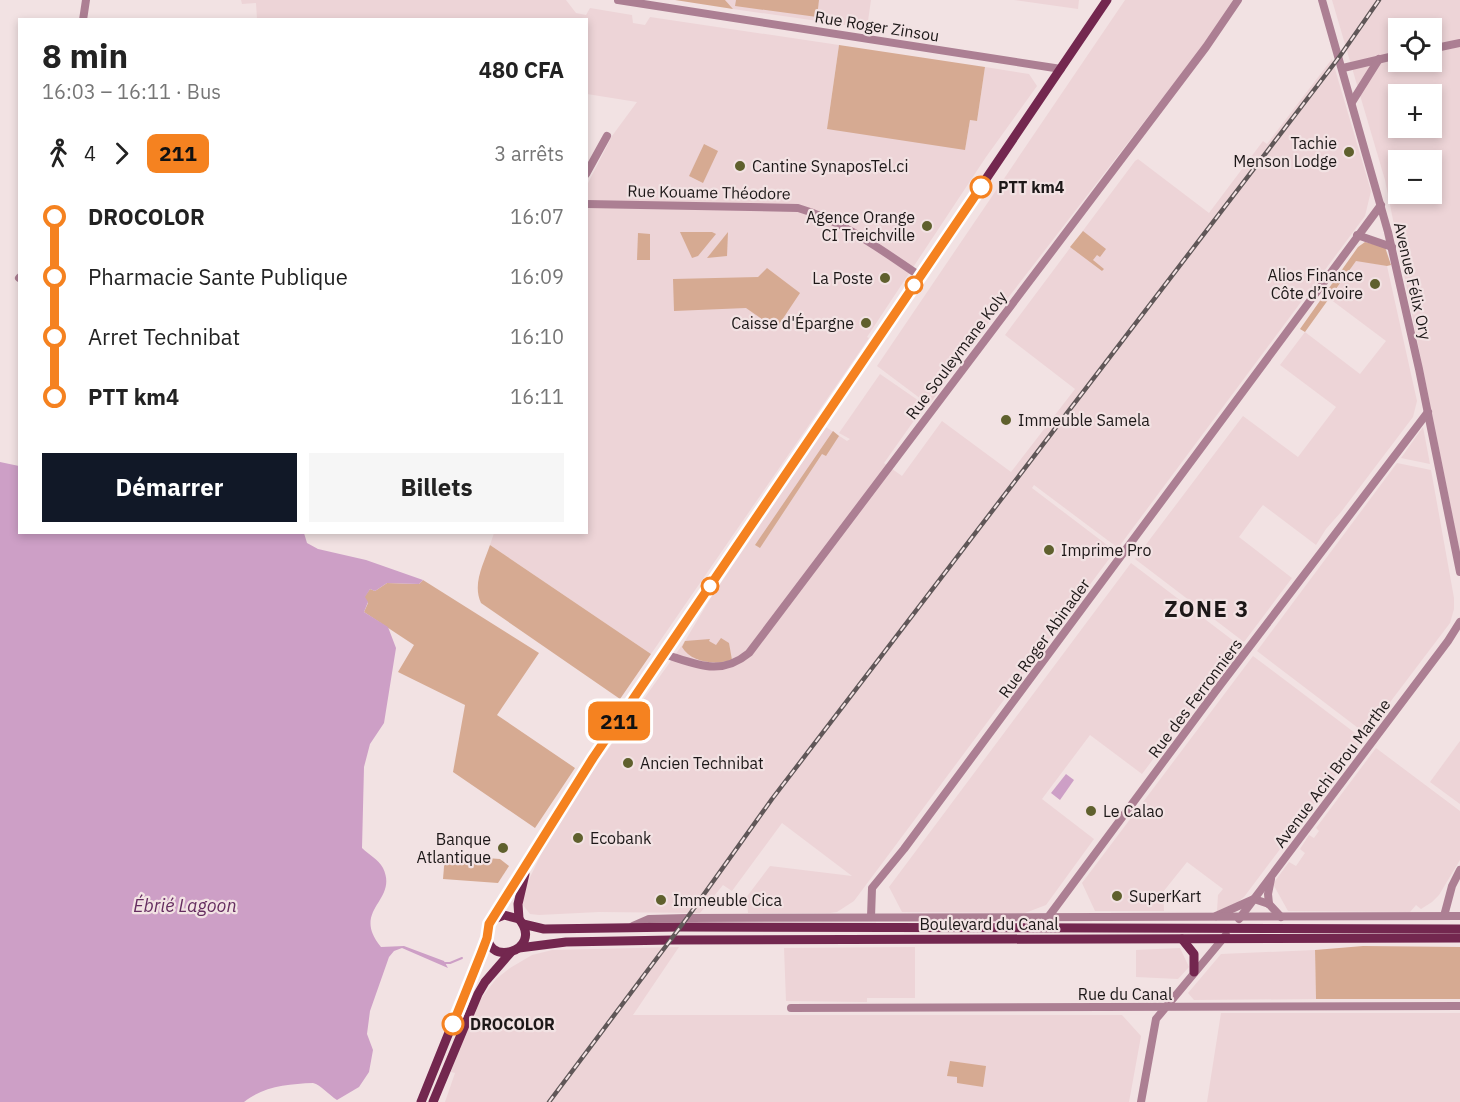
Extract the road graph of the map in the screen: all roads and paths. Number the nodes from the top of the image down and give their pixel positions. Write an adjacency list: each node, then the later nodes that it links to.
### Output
1 (86, 0): 8 (street)
2 (618, 0): 7 (street, Rue Roger Zinsou)
3 (664, 0): 7 (street)
4 (1107, 0): 14 (main road)
5 (1238, 0): 26 (street, Rue Souleymane Koly)
6 (1322, 0): 13 (street, Avenue Félix Ory)
7 (672, 9): 14 (street, Rue Roger Zinsou)
8 (83, 18)
9 (1460, 43): 10 (street)
10 (1442, 47)
11 (1388, 57): 12 (street)
12 (1379, 59): 13 (street); 15 (street)
13 (1343, 68): 15 (street, Avenue Félix Ory)
14 (1061, 69): 22 (main road)
15 (1352, 102): 19 (street, Avenue Félix Ory)
16 (607, 136): 17 (street)
17 (588, 170)
18 (588, 204): 22 (street, Rue Kouame Théodore)
19 (1381, 205): 20 (street, Rue Roger Abinader); 21 (street, Avenue Félix Ory)
20 (1357, 235): 21 (street); 35 (street, Rue Roger Abinader)
21 (1392, 247): 23 (street, Avenue Félix Ory)
22 (920, 276): 26 (main road)
23 (1428, 412): 24 (street, Avenue Félix Ory); 32 (street, Rue des Ferronniers)
24 (1460, 572)
25 (1460, 621): 29 (street, Avenue Achi Brou Marthe)
26 (664, 654): 27 (main road)
27 (527, 866): 39 (main road); 40 (main road)
28 (1460, 870): 33 (street)
29 (1272, 875): 30 (street, Avenue Achi Brou Marthe); 31 (street)
30 (1254, 899): 31 (street); 36 (street, Avenue Achi Brou Marthe); 38 (street)
31 (1269, 904): 37 (street)
32 (1049, 916): 35 (street, Boulevard du Canal); 38 (street, Boulevard du Canal)
33 (1444, 916): 34 (street, Boulevard du Canal); 37 (street, Boulevard du Canal)
34 (1460, 916)
35 (871, 917): 42 (street, Boulevard du Canal)
36 (1240, 917): 37 (street, Boulevard du Canal); 38 (street, Boulevard du Canal); 41 (street, Avenue Achi Brou Marthe)
37 (1281, 917)
38 (1211, 918)
39 (494, 919): 40 (main road); 44 (main road)
40 (521, 922): 42 (main road, Boulevard du Canal); 48 (main road)
41 (1233, 927): 42 (main road, Boulevard du Canal); 43 (main road, Boulevard du Canal); 47 (street, Avenue Achi Brou Marthe)
42 (629, 928)
43 (1460, 928)
44 (487, 938): 48 (main road); 53 (main road)
45 (1460, 938): 47 (main road, Boulevard du Canal)
46 (1182, 939): 47 (main road, Boulevard du Canal); 48 (main road, Boulevard du Canal); 49 (main road)
47 (1223, 939): 49 (street, Avenue Achi Brou Marthe)
48 (515, 950): 54 (main road)
49 (1194, 972): 52 (street, Avenue Achi Brou Marthe)
50 (1460, 1006): 52 (street, Rue du Canal)
51 (791, 1008): 52 (street, Rue du Canal)
52 (1165, 1008): 55 (street, Avenue Achi Brou Marthe)
53 (421, 1102)
54 (433, 1102)
55 (1141, 1102)

